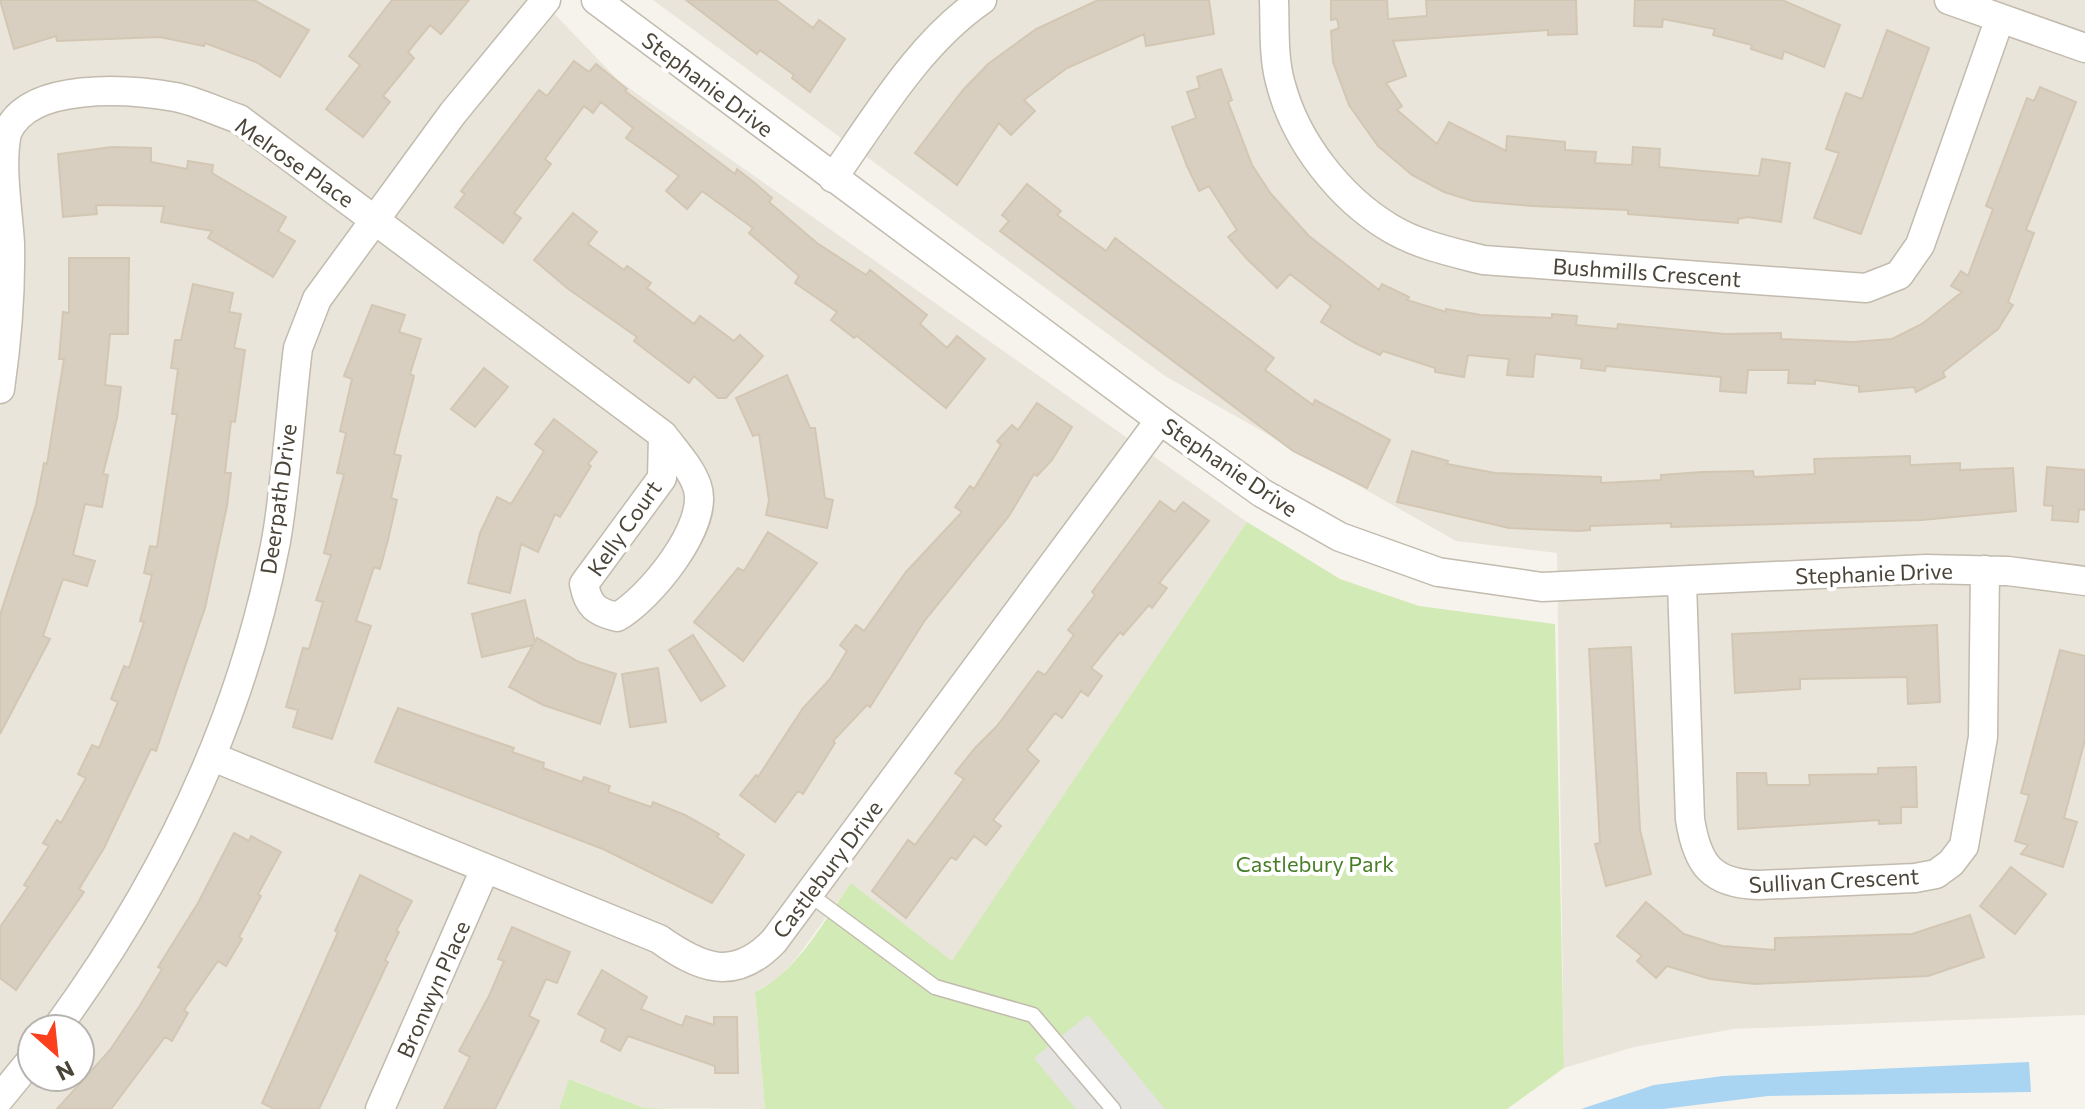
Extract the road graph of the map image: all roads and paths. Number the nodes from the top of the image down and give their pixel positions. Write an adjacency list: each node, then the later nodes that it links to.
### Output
1 (546, 0): 9 (street, Deerpath Drive)
2 (596, 0): 8 (street, Stephanie Drive)
3 (982, 0): 8 (street)
4 (1274, 0): 6 (street, Bushmills Crescent)
5 (1949, 0): 6 (street)
6 (2000, 18): 7 (street)
7 (2085, 48)
8 (833, 178): 11 (street, Stephanie Drive)
9 (375, 218): 10 (street, Melrose Place); 12 (street, Kelly Court); 16 (street, Deerpath Drive)
10 (0, 389)
11 (1160, 420): 15 (street, Stephanie Drive); 18 (street, Castlebury Drive)
12 (663, 435): 12 (street, Kelly Court)
13 (1985, 570): 14 (street, Stephanie Drive); 15 (street, Stephanie Drive); 15 (street, Sullivan Crescent)
14 (2085, 581)
15 (1682, 583)
16 (213, 757): 17 (street, Castlebury Drive); 19 (street, Deerpath Drive)
17 (485, 869): 18 (street, Castlebury Drive); 22 (street, Bronwyn Place)
18 (809, 894): 23 (lane)
19 (68, 1013)
20 (16, 1078): 21 (street)
21 (0, 1098)
22 (380, 1109)
23 (1113, 1109)

